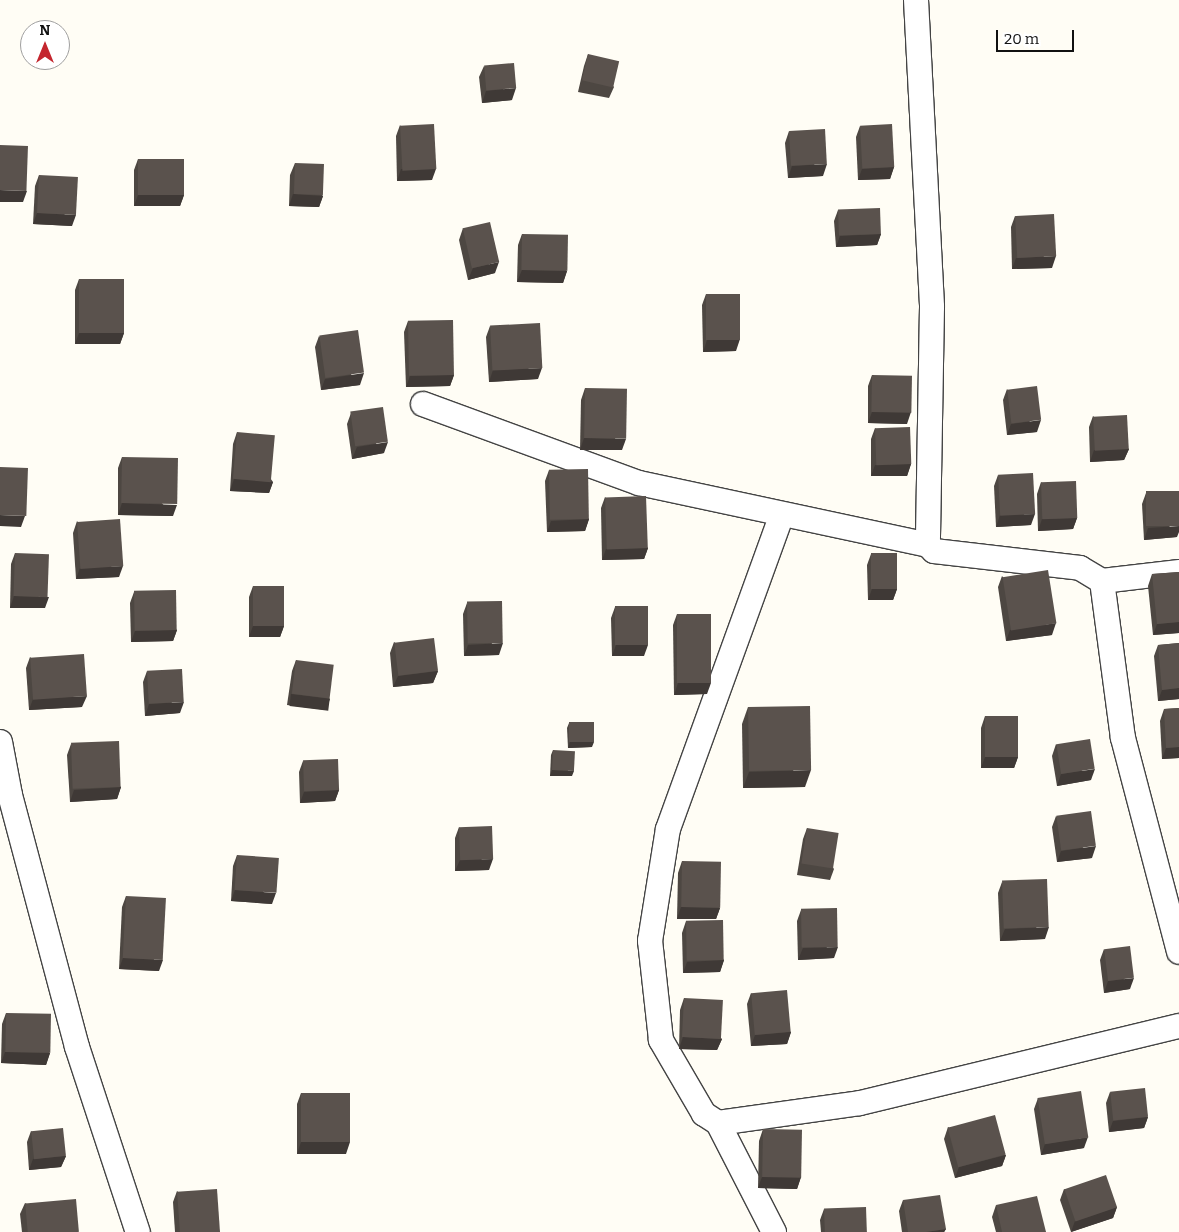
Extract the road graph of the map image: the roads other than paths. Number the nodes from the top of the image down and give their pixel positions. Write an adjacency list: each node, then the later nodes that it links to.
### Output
1 (916, 0): 4 (street)
2 (422, 404): 3 (street)
3 (781, 516): 4 (street); 10 (street)
4 (928, 545): 6 (street)
5 (1179, 572): 6 (street)
6 (1102, 581): 8 (street)
7 (0, 742): 11 (street)
8 (1179, 952)
9 (1179, 1026): 10 (street)
10 (718, 1123): 12 (street)
11 (138, 1232)
12 (774, 1232)

